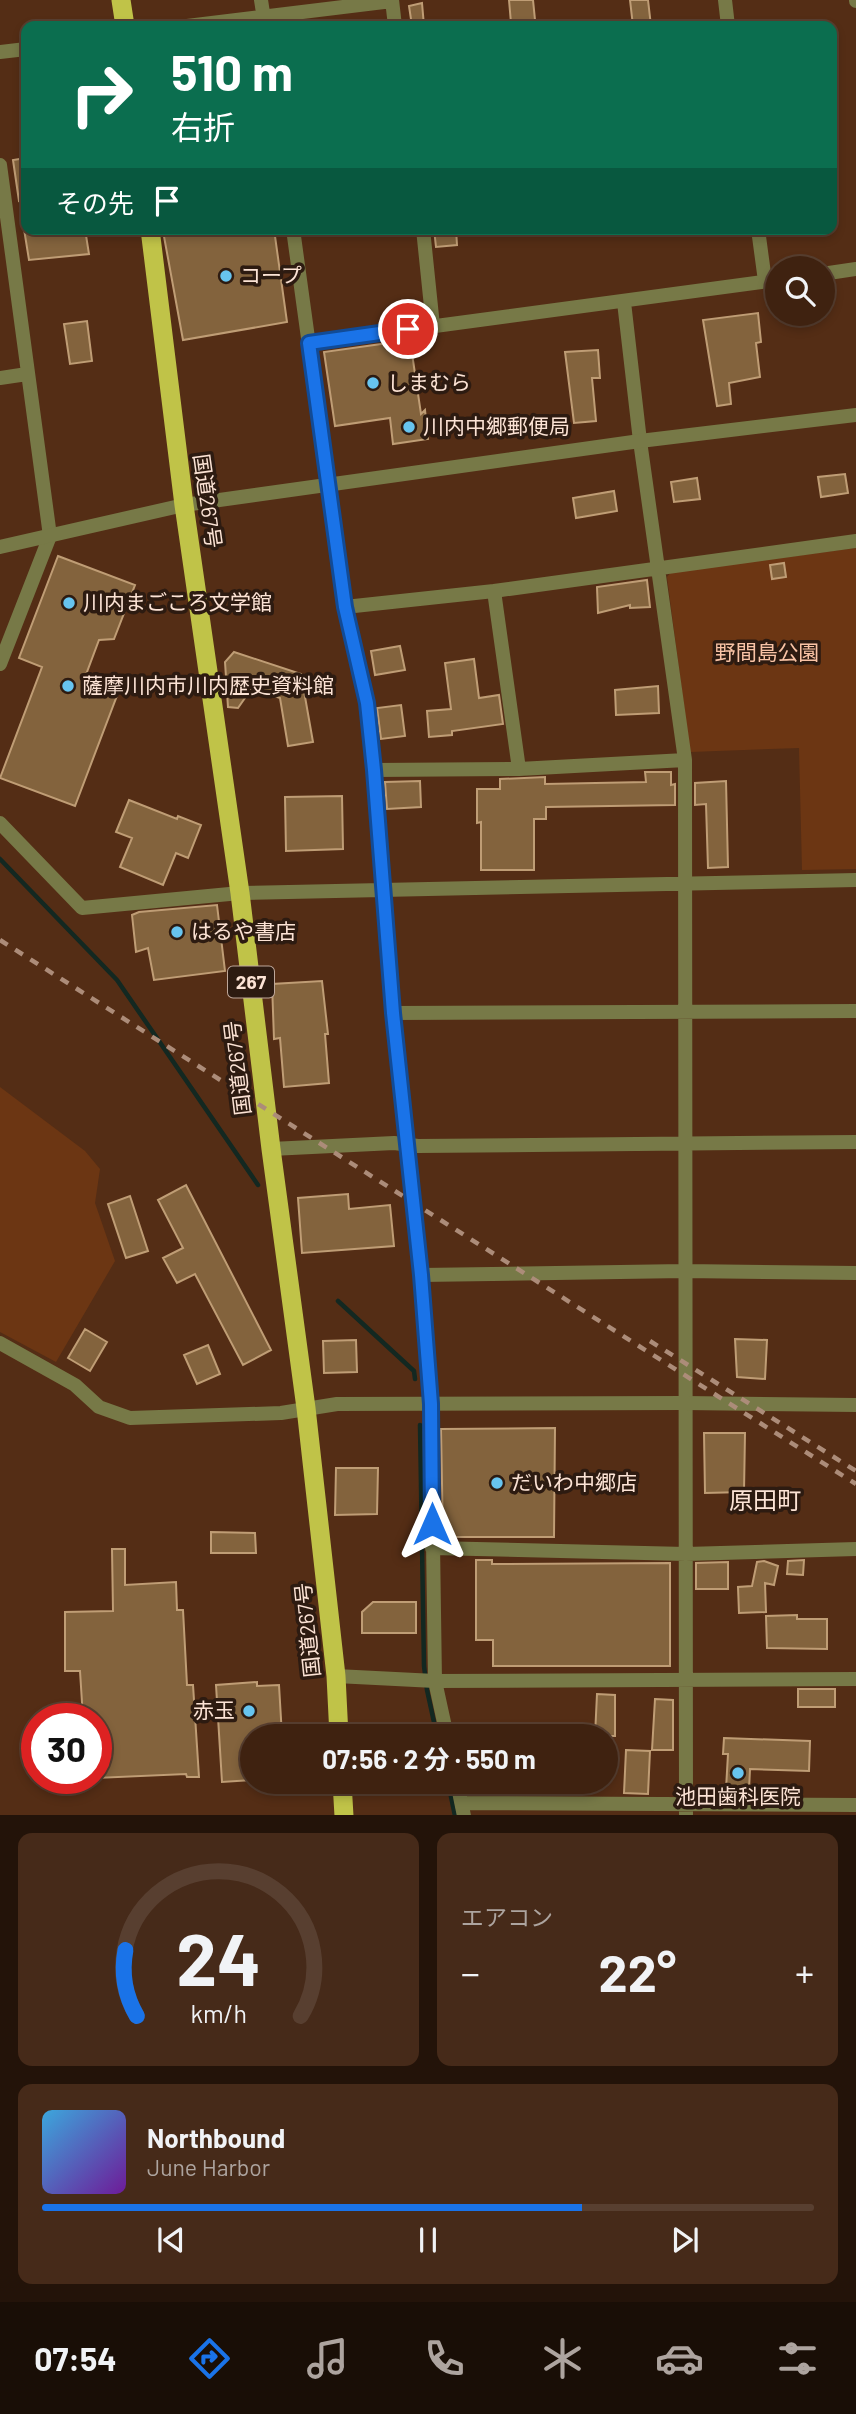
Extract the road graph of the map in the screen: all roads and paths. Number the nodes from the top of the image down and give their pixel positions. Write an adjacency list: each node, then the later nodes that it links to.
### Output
1 (121, 0): 5 (highway)
2 (261, 0): 6 (street)
3 (392, 0): 6 (street); 7 (street)
4 (725, 0): 8 (street)
5 (124, 21)
6 (264, 21)
7 (394, 21)
8 (725, 21)
9 (21, 49): 10 (street)
10 (0, 52)
11 (0, 165): 23 (street)
12 (151, 235): 28 (highway, 国道267号 / 267)
13 (294, 235): 22 (street)
14 (425, 235): 21 (street)
15 (760, 235): 16 (street)
16 (765, 257)
17 (856, 270): 18 (street)
18 (835, 272)
19 (765, 282): 20 (street)
20 (624, 302): 21 (street); 26 (street)
21 (433, 326): 22 (street)
22 (309, 343): 27 (street)
23 (27, 374): 24 (street); 29 (street)
24 (0, 378)
25 (856, 415): 26 (street)
26 (640, 442): 27 (street); 32 (street)
27 (327, 486): 28 (street); 34 (street)
28 (184, 505): 29 (street); 43 (highway, 国道267号 / 267)
29 (50, 536): 31 (street); 35 (street)
30 (856, 541): 32 (street)
31 (0, 547)
32 (659, 566): 33 (street); 36 (street)
33 (494, 591): 34 (street); 37 (street)
34 (345, 607): 38 (street)
35 (0, 664)
36 (685, 760): 37 (street); 41 (street)
37 (519, 769): 38 (street)
38 (374, 770): 42 (street)
39 (0, 823): 43 (street)
40 (856, 880): 41 (street)
41 (684, 884): 42 (street); 45 (street)
42 (382, 890): 43 (street); 46 (street)
43 (240, 893): 50 (highway, 国道267号 / 267)
44 (856, 1011): 45 (street)
45 (685, 1012): 46 (street); 48 (street)
46 (393, 1013): 49 (street)
47 (856, 1142): 48 (street)
48 (685, 1143): 49 (street); 51 (street)
49 (408, 1145): 50 (street); 53 (street)
50 (271, 1149): 58 (highway, 国道267号 / 267)
51 (684, 1271): 52 (street); 53 (street); 55 (street)
52 (856, 1273)
53 (421, 1275): 56 (street)
54 (0, 1343): 58 (street)
55 (685, 1403): 56 (street); 57 (street); 61 (street)
56 (431, 1404): 58 (street); 59 (street)
57 (856, 1405)
58 (306, 1408): 62 (highway, 国道267号 / 267)
59 (432, 1548): 61 (street); 65 (street)
60 (856, 1549): 61 (street)
61 (686, 1554): 63 (street)
62 (336, 1676): 65 (street); 66 (highway, 国道267号 / 267)
63 (686, 1679): 64 (street); 65 (street); 71 (street)
64 (856, 1679)
65 (429, 1681): 67 (street)
66 (338, 1724)
67 (443, 1724)
68 (343, 1794): 72 (highway)
69 (856, 1805): 71 (street)
70 (463, 1809): 71 (street)
71 (686, 1810)
72 (344, 1815)

